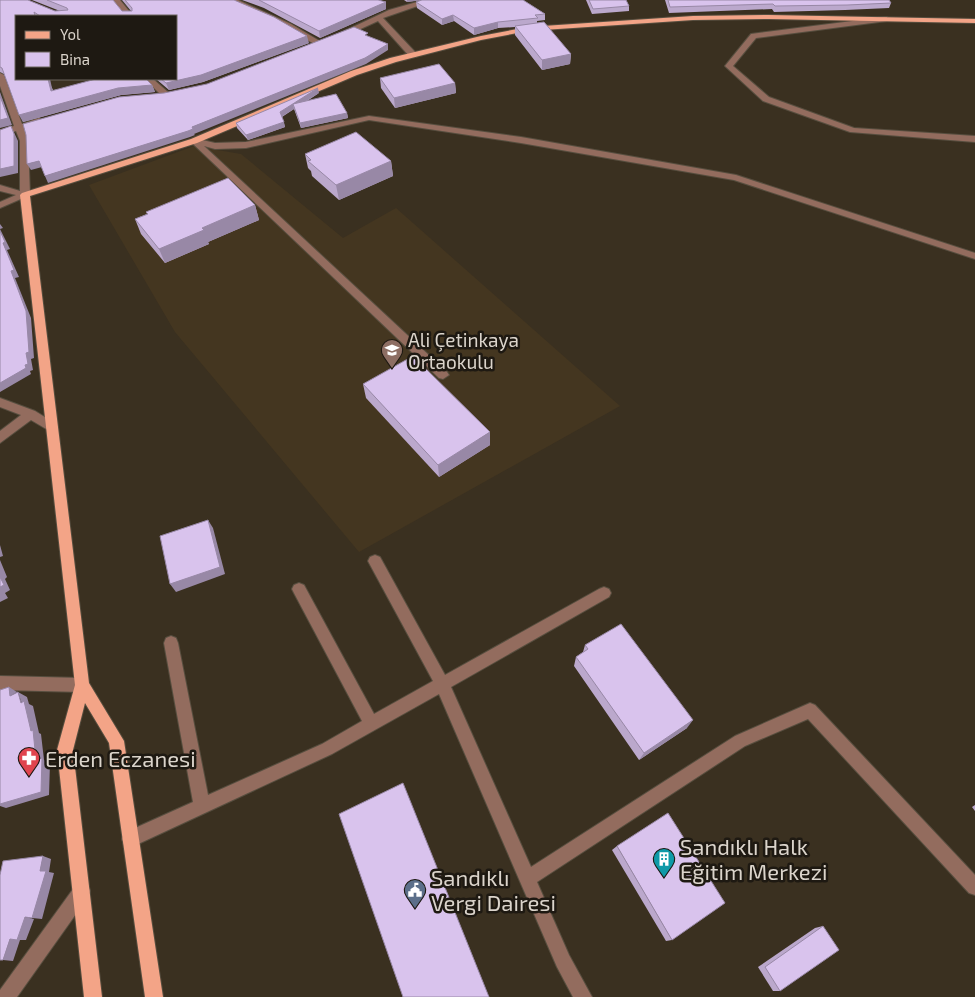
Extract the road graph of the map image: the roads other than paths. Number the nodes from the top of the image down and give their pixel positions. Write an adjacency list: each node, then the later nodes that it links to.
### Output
1 (116, 0): 4 (street)
2 (234, 0): 8 (street)
3 (431, 0): 5 (street)
4 (129, 15)
5 (378, 18): 8 (street); 10 (street)
6 (884, 19): 7 (main road); 10 (main road); 18 (street)
7 (975, 21)
8 (326, 40): 9 (street)
9 (311, 46)
10 (413, 55): 19 (main road)
11 (0, 75): 13 (street)
12 (150, 80): 14 (street)
13 (2, 85): 16 (street)
14 (166, 95)
15 (46, 119): 16 (street)
16 (18, 127): 17 (street); 21 (street)
17 (0, 133)
18 (975, 139)
19 (194, 141): 21 (main road); 23 (street); 24 (street)
20 (0, 188): 21 (street)
21 (25, 195): 22 (street); 27 (main road)
22 (0, 204)
23 (975, 256)
24 (443, 375)
25 (0, 402): 26 (street)
26 (31, 414): 27 (street); 28 (street)
27 (52, 427): 34 (main road)
28 (0, 438)
29 (375, 561): 35 (street)
30 (299, 589): 36 (street)
31 (604, 593): 35 (street)
32 (171, 643): 37 (street)
33 (0, 683): 34 (street)
34 (82, 685): 38 (main road); 41 (main road)
35 (443, 685): 36 (street); 39 (street)
36 (371, 724): 37 (street)
37 (202, 806): 38 (street)
38 (130, 839): 44 (main road)
39 (527, 879): 40 (street); 45 (street)
40 (975, 887)
41 (82, 891): 42 (street); 43 (main road)
42 (6, 997)
43 (93, 997)
44 (154, 997)
45 (583, 997)

